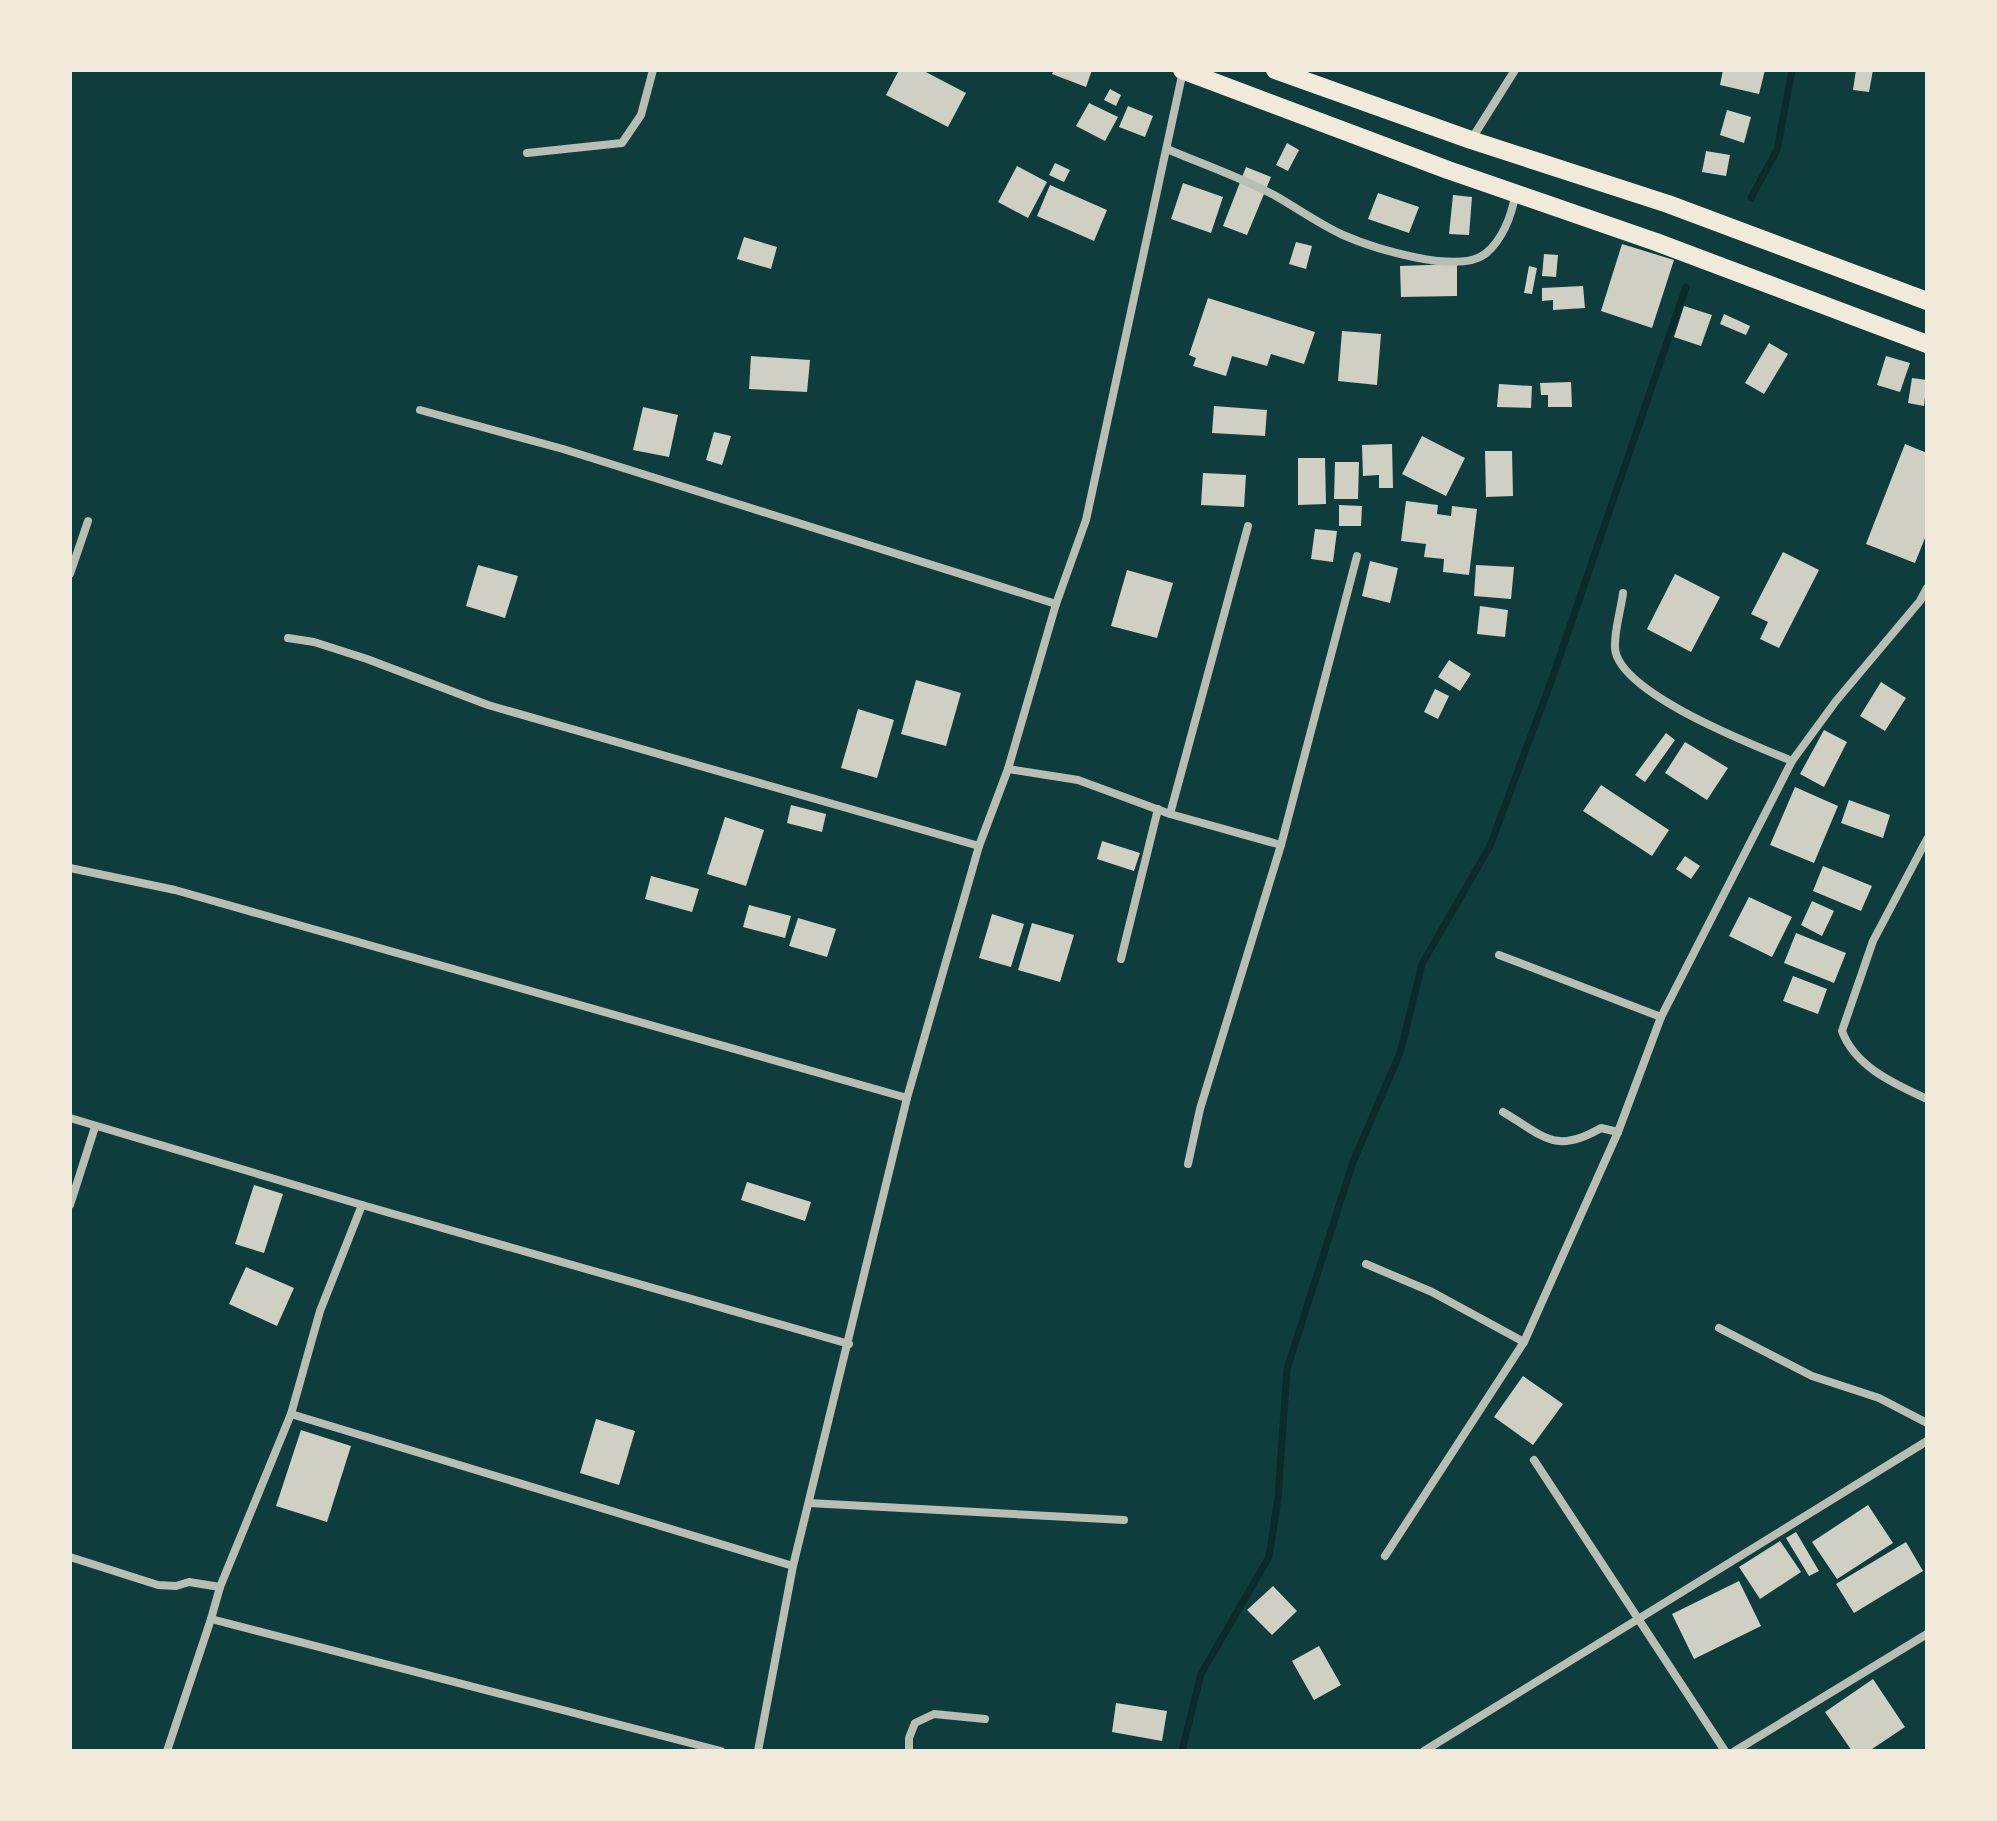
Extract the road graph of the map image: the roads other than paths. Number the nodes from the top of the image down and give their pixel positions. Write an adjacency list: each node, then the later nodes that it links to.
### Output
1 (653, 70): 7 (street)
2 (1182, 70): 6 (street); 8 (main road)
3 (1275, 70): 5 (main road)
4 (1515, 70): 5 (street)
5 (1471, 140): 9 (main road)
6 (1167, 149): 8 (street); 18 (street)
7 (527, 153)
8 (1515, 193): 10 (main road)
9 (1927, 301)
10 (1927, 344)
11 (420, 410): 18 (street)
12 (88, 521): 15 (street)
13 (1248, 526): 23 (street)
14 (1357, 556): 25 (street)
15 (70, 574)
16 (1927, 588): 20 (street)
17 (1623, 593): 20 (street)
18 (1056, 604): 21 (street)
19 (288, 638): 26 (street)
20 (1792, 761): 30 (street)
21 (1008, 769): 22 (street); 26 (street)
22 (1158, 809): 23 (street); 29 (street)
23 (1170, 814): 25 (street)
24 (1927, 839): 32 (street)
25 (1281, 845): 37 (street)
26 (979, 846): 31 (street)
27 (70, 868): 31 (street)
28 (1499, 955): 30 (street)
29 (1121, 959)
30 (1661, 1017): 36 (street)
31 (907, 1098): 43 (street)
32 (1927, 1099)
33 (1503, 1112): 36 (street)
34 (70, 1118): 35 (street)
35 (95, 1127): 38 (street); 39 (street)
36 (1618, 1132): 42 (street)
37 (1188, 1164)
38 (70, 1205)
39 (362, 1205): 43 (street); 44 (street)
40 (1366, 1264): 42 (street)
41 (1719, 1328): 45 (street)
42 (1524, 1342): 50 (street)
43 (849, 1344): 48 (street)
44 (291, 1414): 52 (street); 53 (street)
45 (1927, 1423)
46 (1927, 1441): 54 (street)
47 (1534, 1460): 54 (street)
48 (809, 1503): 49 (street); 52 (street)
49 (1124, 1520)
50 (1385, 1556)
51 (70, 1557): 53 (street)
52 (793, 1566): 60 (street)
53 (220, 1587): 55 (street)
54 (1637, 1617): 62 (street); 63 (street)
55 (211, 1619): 58 (street); 59 (street)
56 (1927, 1634): 64 (street)
57 (985, 1719): 61 (street)
58 (167, 1751)
59 (721, 1751)
60 (758, 1751)
61 (909, 1751)
62 (1424, 1751)
63 (1725, 1751)
64 (1735, 1751)

